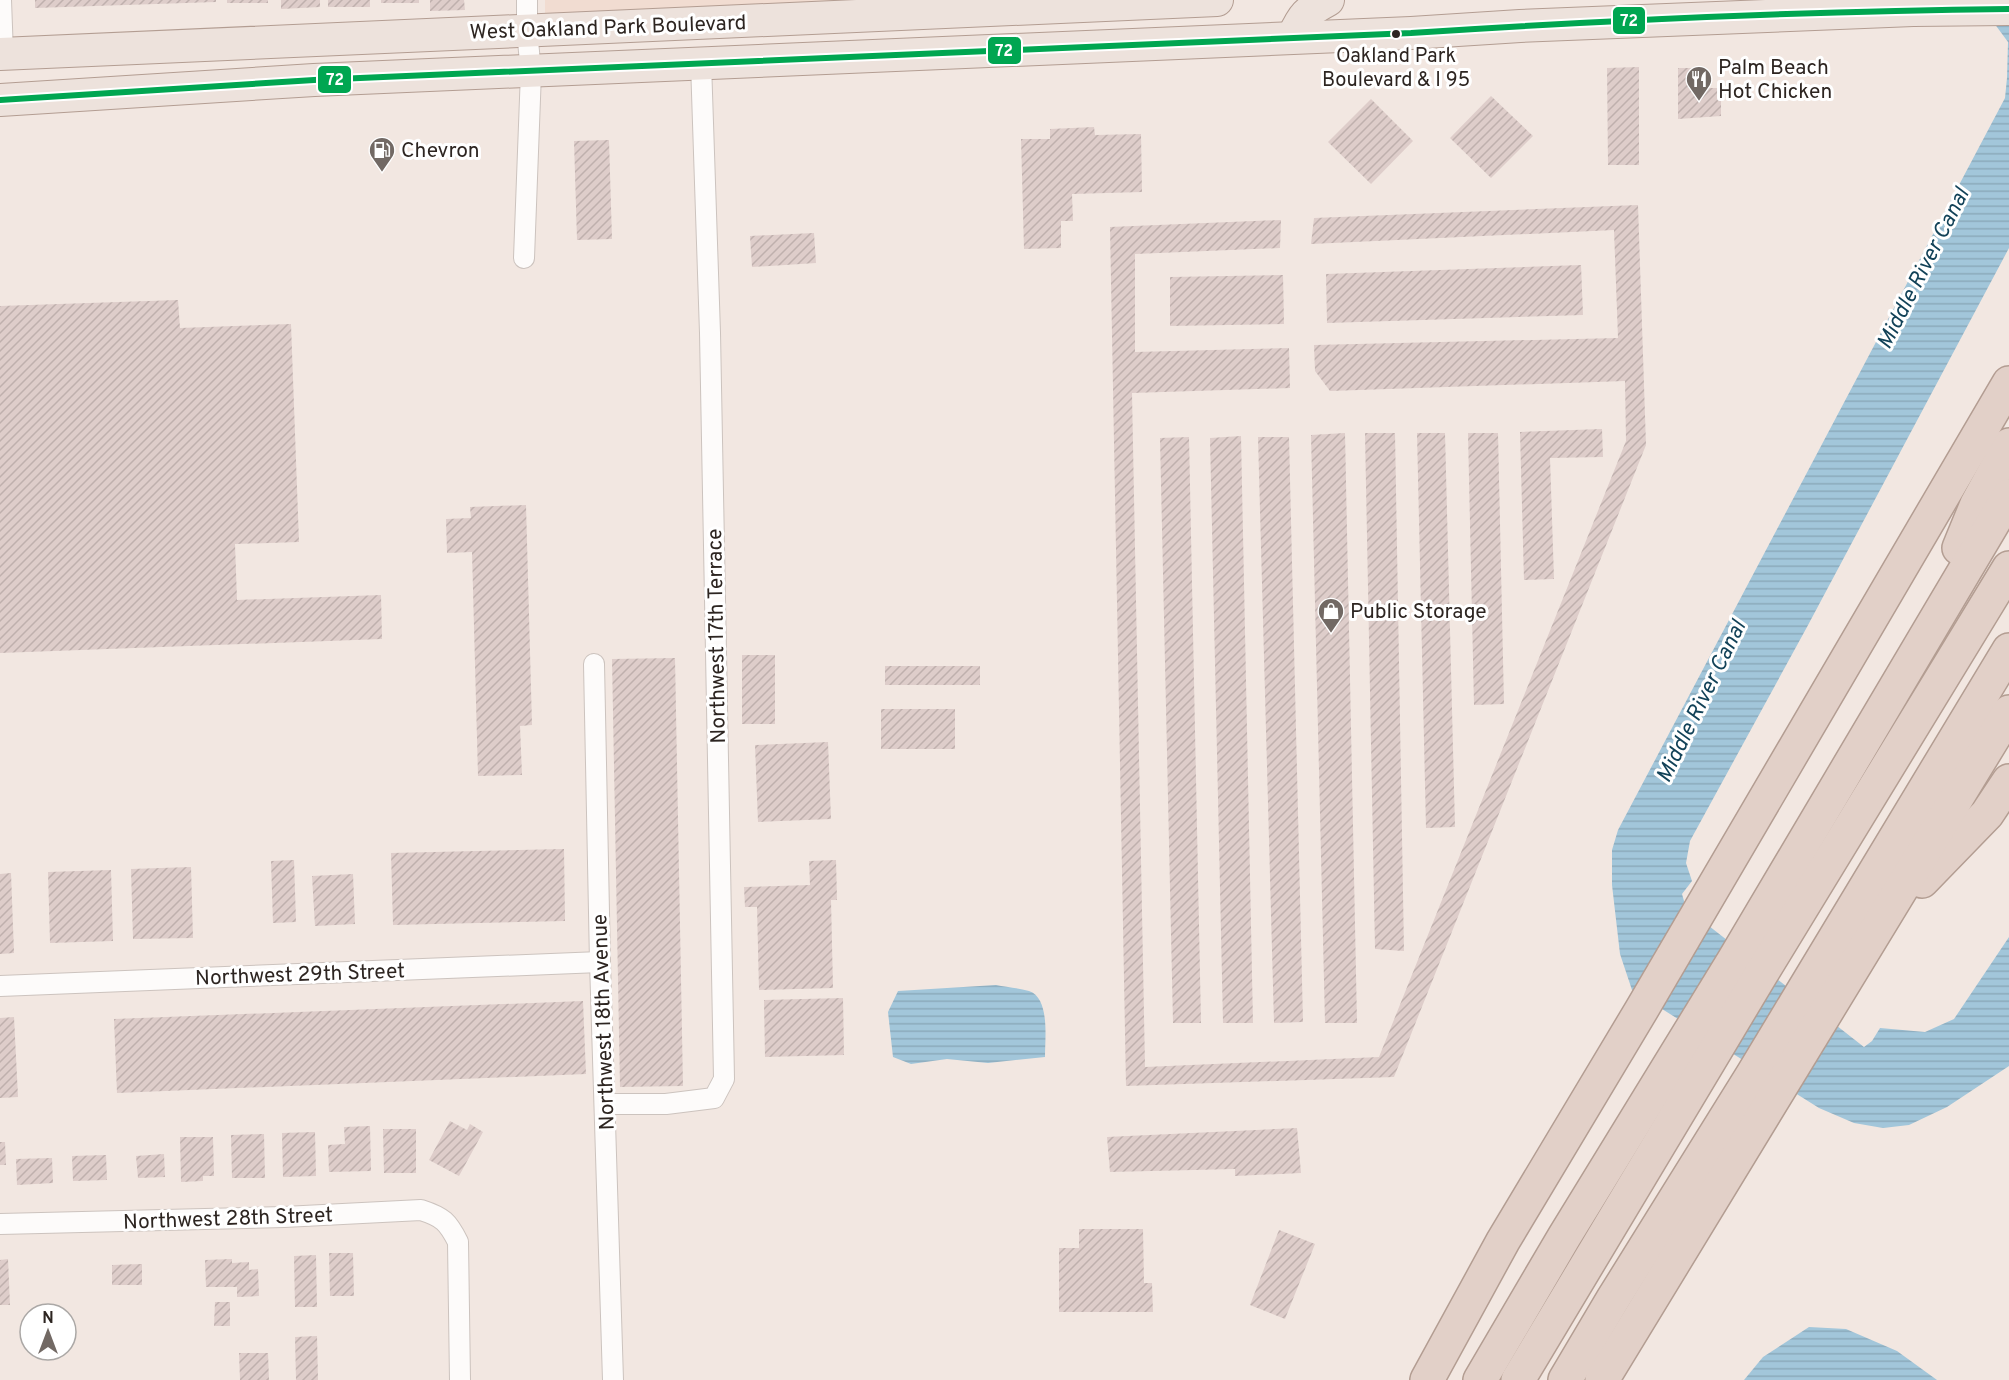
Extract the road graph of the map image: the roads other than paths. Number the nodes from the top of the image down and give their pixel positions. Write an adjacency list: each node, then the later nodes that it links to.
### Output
1 (1, 0): 15 (street)
2 (527, 0): 12 (street)
3 (1217, 0): 7 (main road, West Oakland Park Boulevard)
4 (1328, 0): 13 (main road)
5 (1637, 0): 11 (main road)
6 (1659, 0): 9 (main road)
7 (1140, 3): 10 (main road, West Oakland Park Boulevard); 14 (main road)
8 (2009, 9): 9 (main road, West Oakland Park Boulevard)
9 (1704, 19): 11 (main road, West Oakland Park Boulevard)
10 (729, 22): 12 (main road, West Oakland Park Boulevard); 16 (main road)
11 (1600, 23): 13 (main road, West Oakland Park Boulevard)
12 (527, 31): 15 (main road, West Oakland Park Boulevard); 17 (street)
13 (1293, 37): 14 (main road, West Oakland Park Boulevard)
14 (1102, 46): 16 (main road, West Oakland Park Boulevard)
15 (2, 54)
16 (701, 63): 17 (main road, West Oakland Park Boulevard); 36 (street, Northwest 17th Terrace)
17 (531, 72): 18 (main road, West Oakland Park Boulevard); 19 (street)
18 (0, 100)
19 (524, 258)
20 (2009, 383): 40 (highway)
21 (2009, 445): 25 (highway)
22 (2009, 496): 25 (highway)
23 (2009, 568): 31 (highway)
24 (2009, 650): 33 (highway)
25 (1916, 652): 31 (highway)
26 (594, 664): 30 (street, Northwest 18th Avenue)
27 (2009, 712): 29 (highway)
28 (2009, 781): 29 (highway)
29 (1879, 926): 33 (highway)
30 (600, 962): 32 (street, Northwest 29th Street); 36 (street, Northwest 18th Avenue)
31 (1747, 968): 34 (highway)
32 (0, 986)
33 (1812, 1007): 35 (highway)
34 (1702, 1043): 41 (highway); 42 (highway)
35 (1766, 1082): 43 (highway); 44 (highway)
36 (605, 1104): 39 (street, Northwest 18th Avenue)
37 (0, 1224): 38 (street, Northwest 28th Street)
38 (460, 1380)
39 (614, 1380)
40 (1426, 1380)
41 (1480, 1380)
42 (1518, 1380)
43 (1565, 1380)
44 (1602, 1380)

